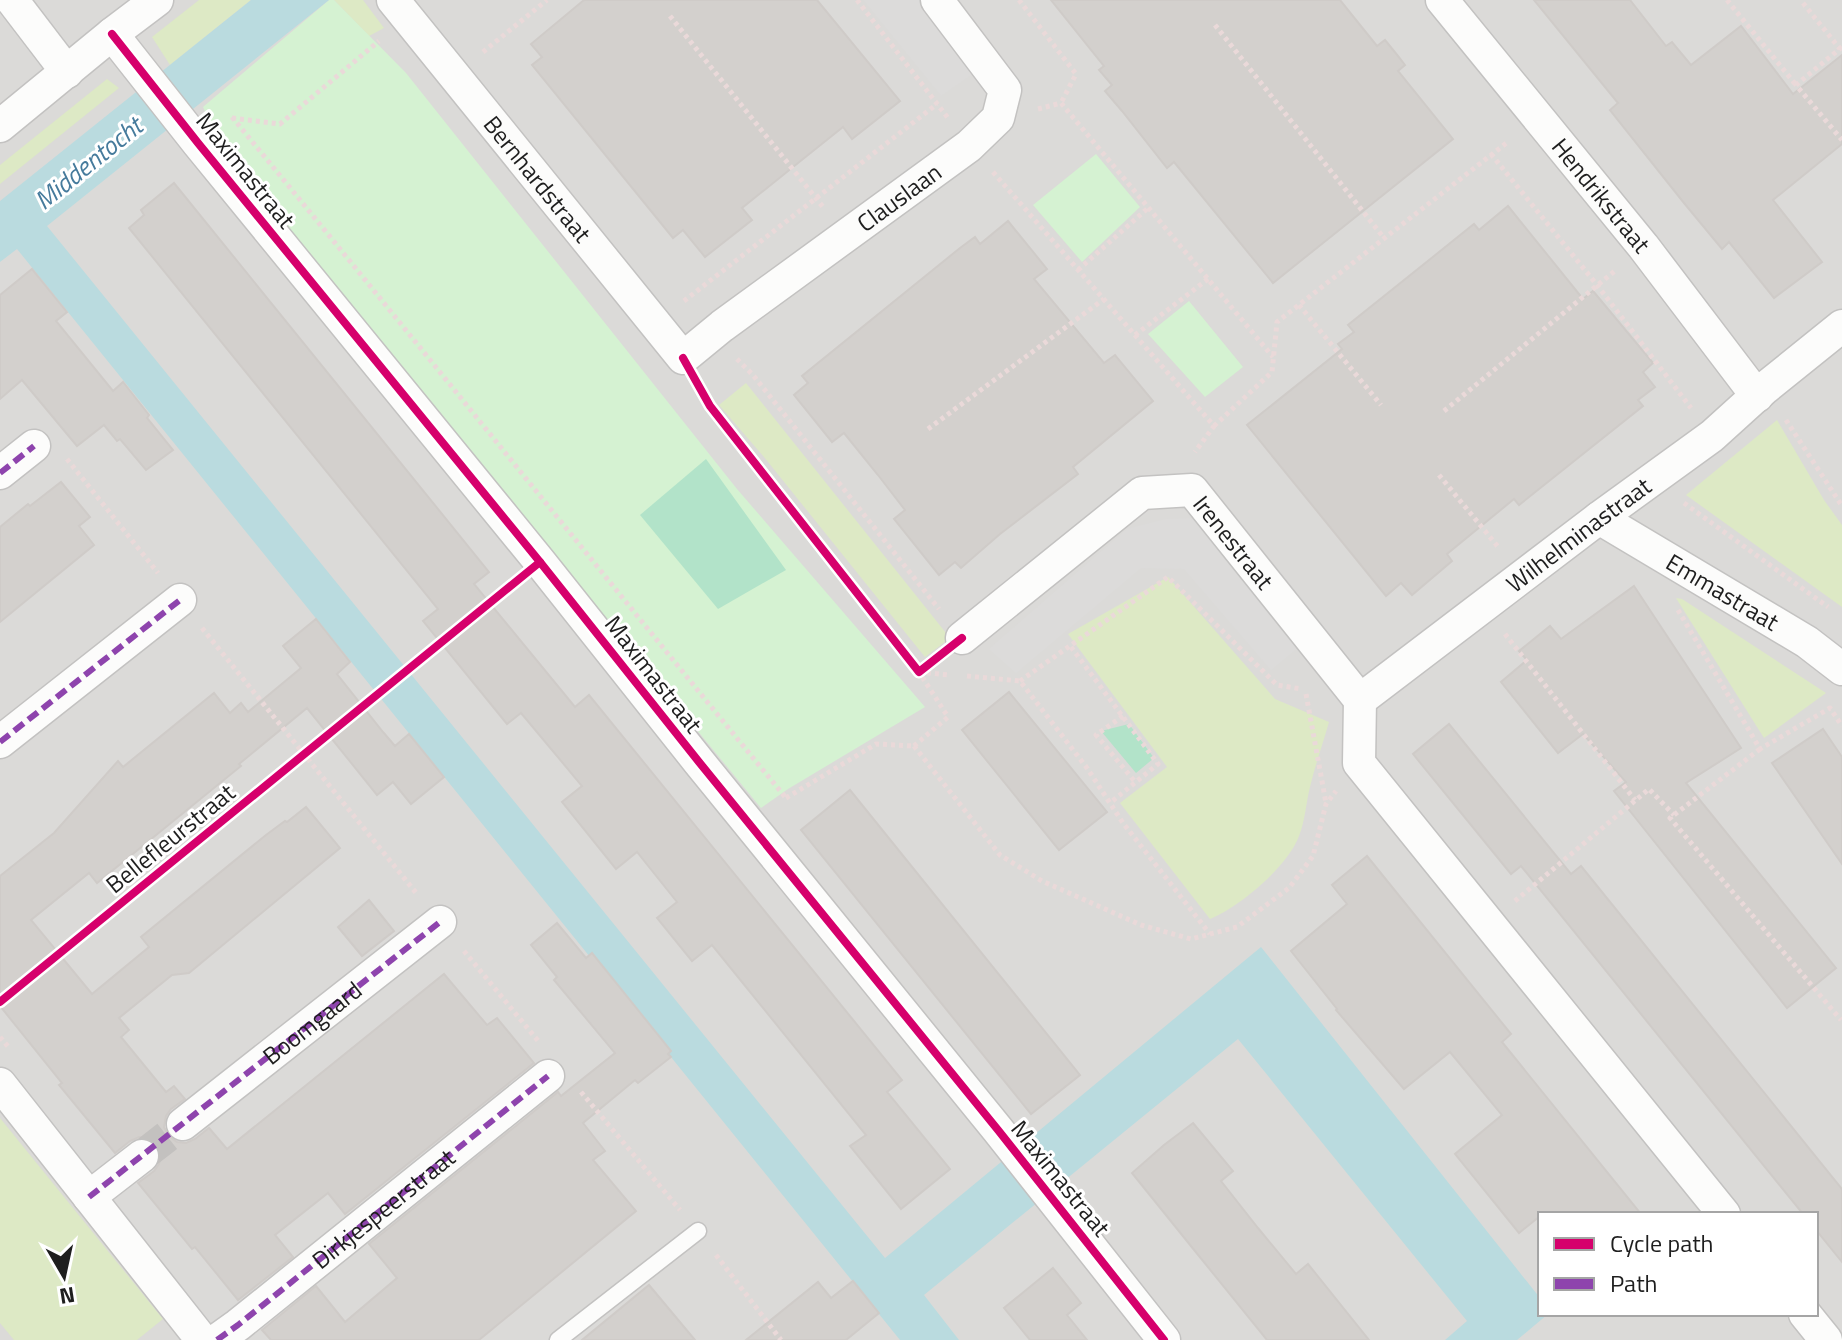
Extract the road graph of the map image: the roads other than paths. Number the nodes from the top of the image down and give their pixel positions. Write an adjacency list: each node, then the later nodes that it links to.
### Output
1 (12, 0): 7 (street)
2 (157, 0): 6 (street)
3 (937, 0): 10 (street, Clauslaan)
4 (1442, 0): 11 (street, Hendrikstraat)
5 (400, 8): 10 (street, Bernhardstraat)
6 (112, 34): 7 (street); 32 (street, Maximastraat)
7 (67, 72): 8 (street)
8 (0, 126)
9 (1842, 326): 11 (street, Wilhelminastraat)
10 (683, 358)
11 (1761, 392): 14 (street, Wilhelminastraat)
12 (34, 446): 13 (street)
13 (0, 473)
14 (1599, 518): 17 (street, Emmastraat); 18 (street, Wilhelminastraat)
15 (180, 600): 19 (street)
16 (962, 638): 18 (street, Irenestraat)
17 (1842, 669)
18 (1360, 700): 26 (street)
19 (0, 742)
20 (440, 922): 23 (street, Boomgaard)
21 (548, 1076): 30 (street, Dirkjespeerstraat)
22 (0, 1084): 25 (street)
23 (183, 1124)
24 (142, 1156): 25 (street)
25 (89, 1197): 29 (street)
26 (1722, 1212)
27 (698, 1231): 31 (lane)
28 (1807, 1316): 33 (street)
29 (202, 1340)
30 (217, 1340)
31 (558, 1340)
32 (1164, 1340)
33 (1826, 1340)

